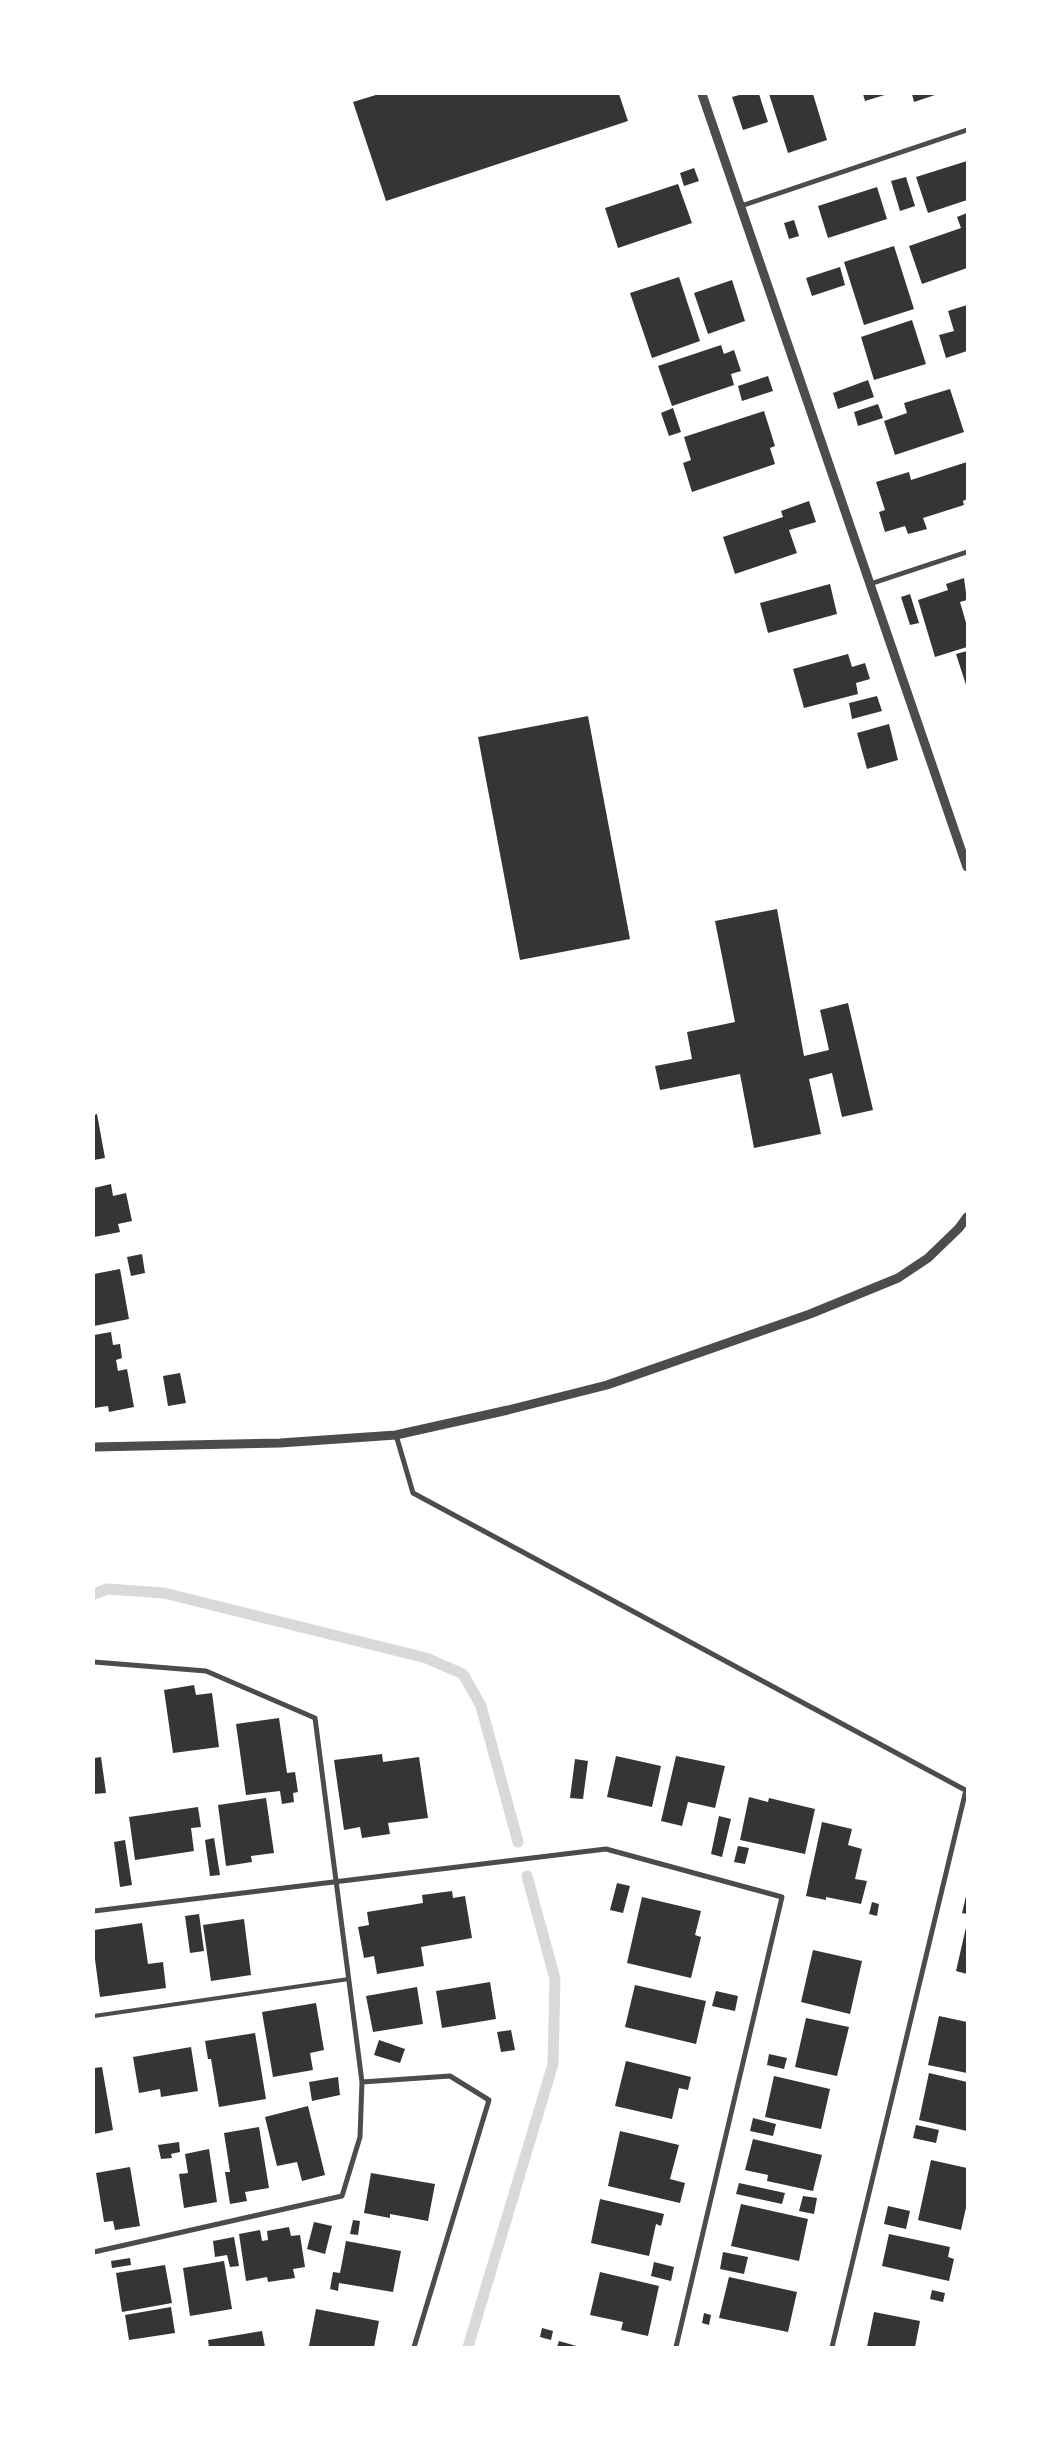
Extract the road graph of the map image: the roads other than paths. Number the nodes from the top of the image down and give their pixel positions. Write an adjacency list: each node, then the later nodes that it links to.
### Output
1 (702, 94): 3 (street)
2 (967, 130): 3 (street)
3 (741, 206): 5 (street)
4 (967, 552): 5 (street)
5 (870, 584): 6 (street)
6 (967, 867)
7 (967, 1217): 8 (street)
8 (396, 1435): 9 (street); 11 (street)
9 (94, 1447)
10 (94, 1662): 12 (street)
11 (967, 1790): 20 (street)
12 (335, 1882): 13 (street); 14 (street); 19 (street)
13 (94, 1911)
14 (348, 1979): 15 (lane); 16 (street)
15 (94, 2016)
16 (362, 2082): 17 (street); 18 (street)
17 (94, 2252)
18 (414, 2347)
19 (676, 2347)
20 (832, 2347)

